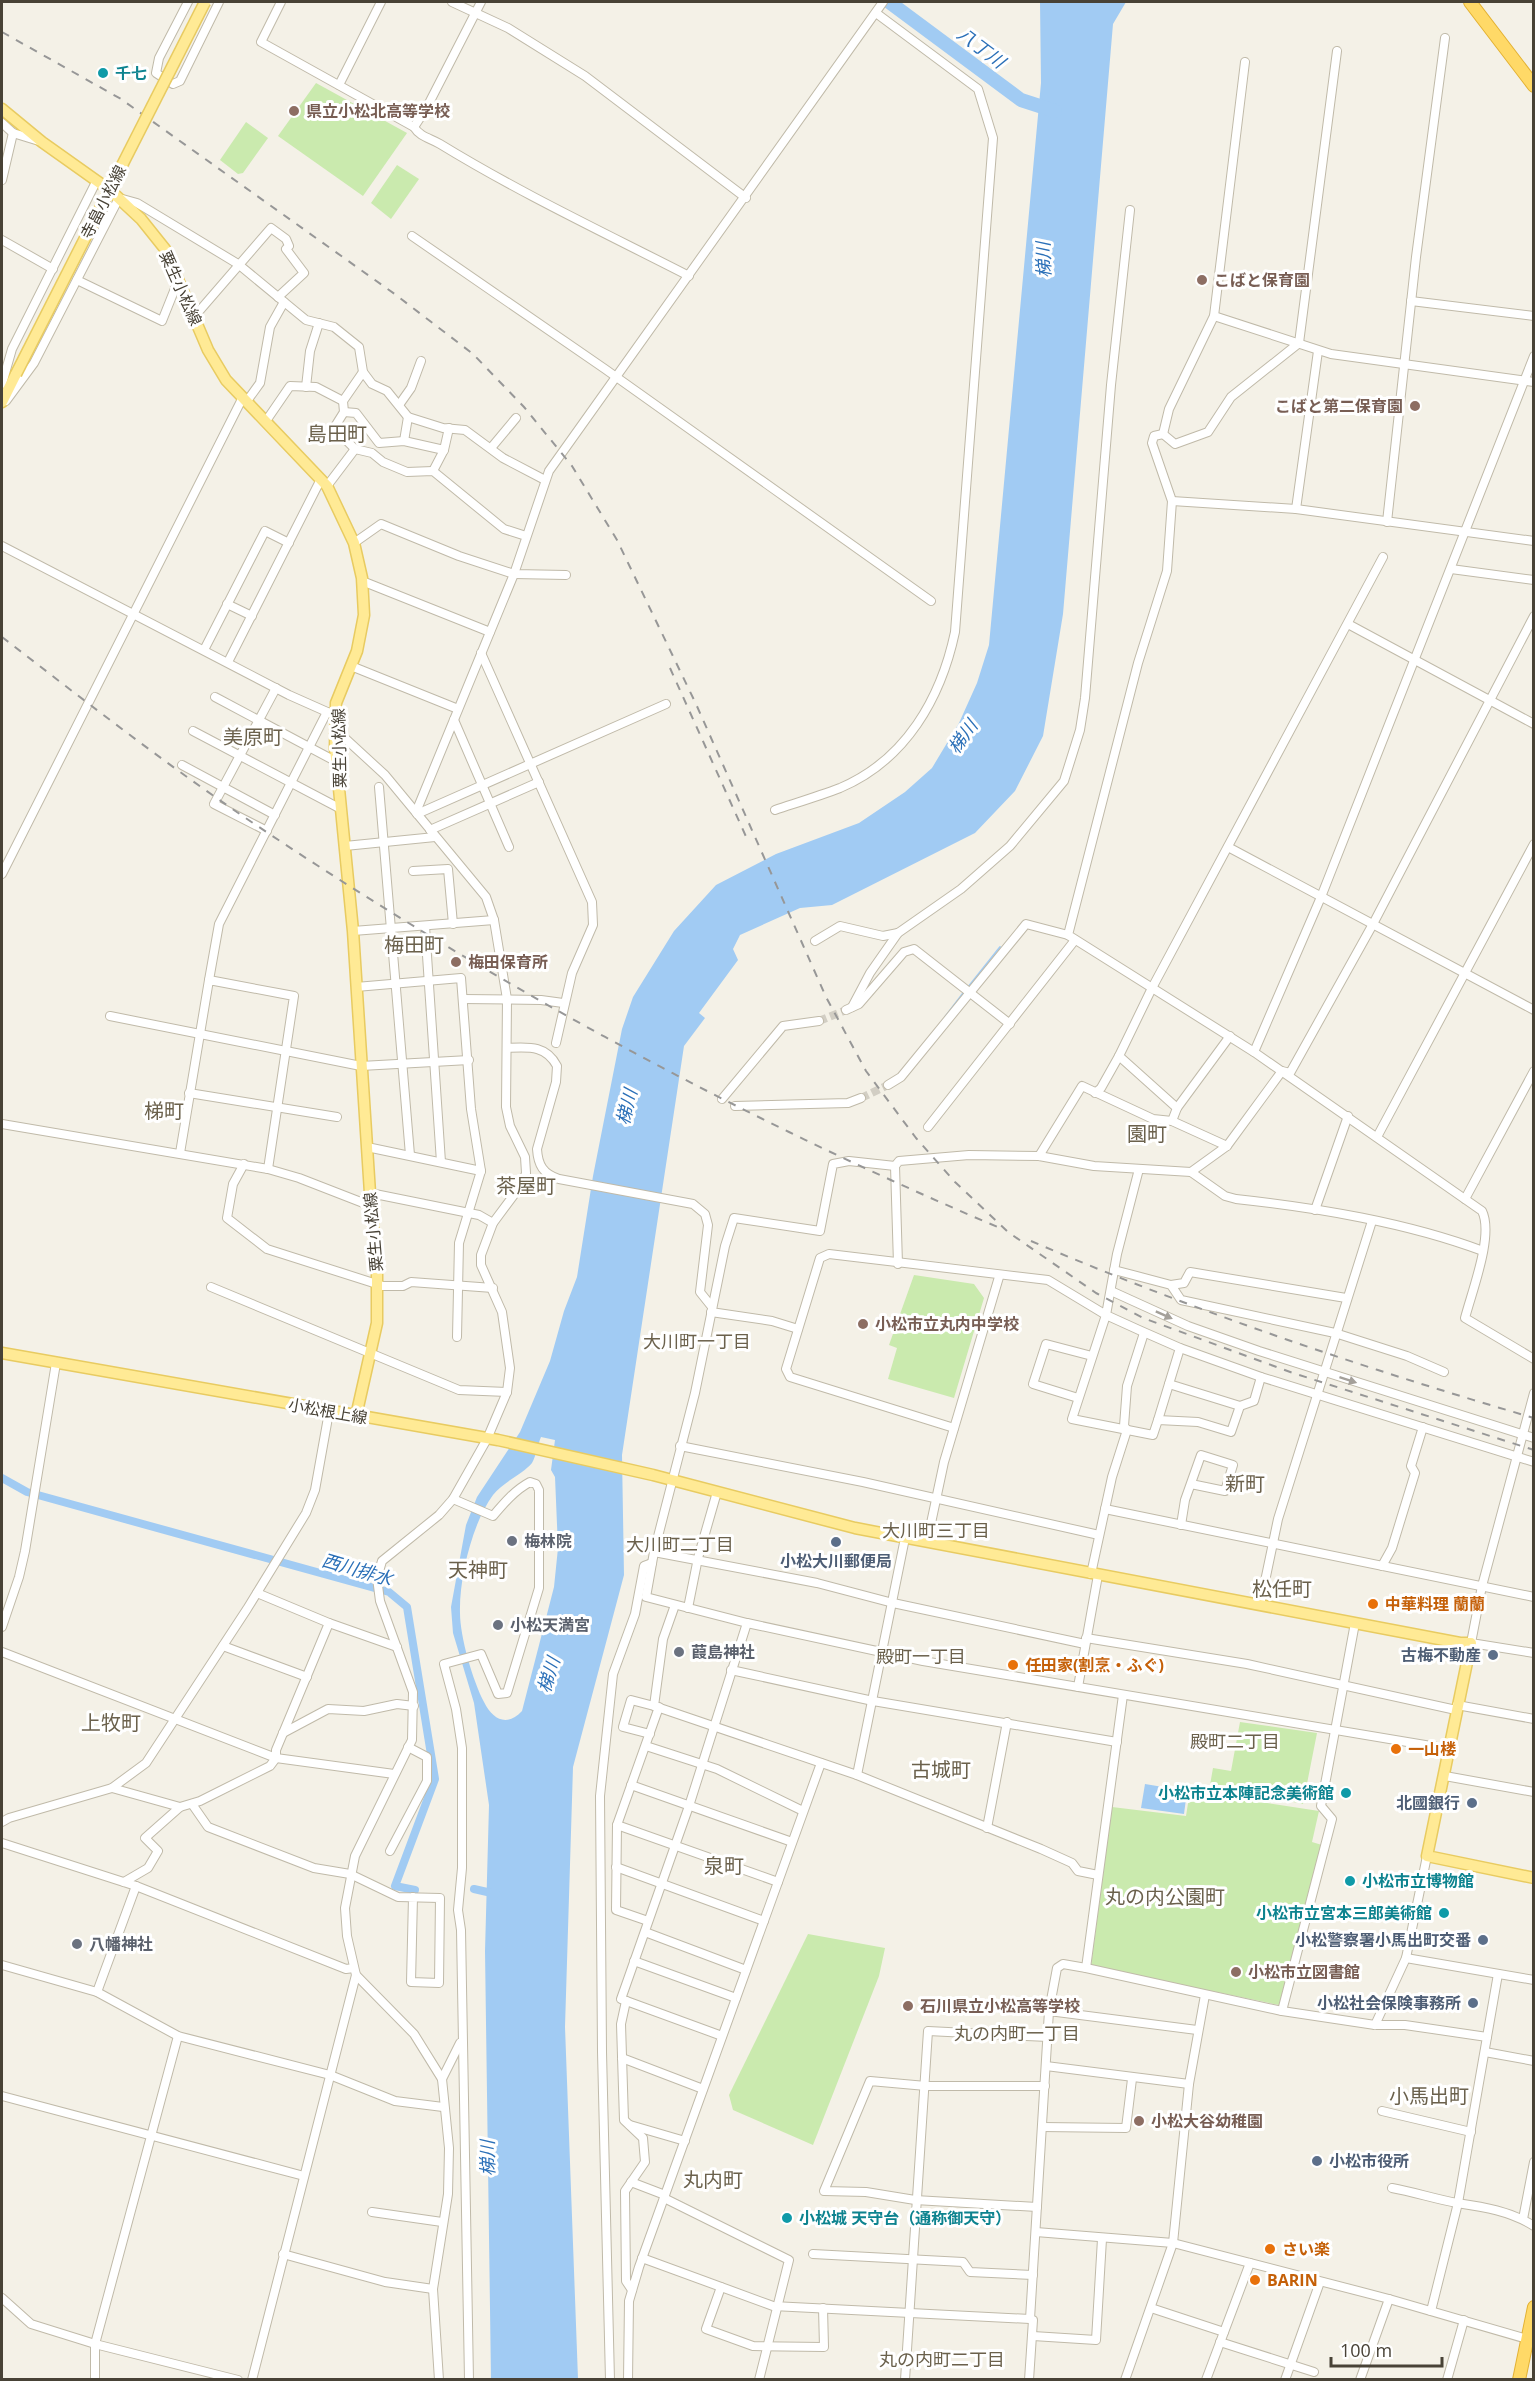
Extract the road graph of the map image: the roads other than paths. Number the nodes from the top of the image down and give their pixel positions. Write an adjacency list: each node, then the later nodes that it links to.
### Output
1 (188, 2): 3 (street)
2 (205, 2): 53 (main road, 寺畠小松線, bridge)
3 (219, 2)
4 (281, 2): 15 (street)
5 (381, 2): 15 (street)
6 (452, 2): 11 (street)
7 (481, 2): 11 (street)
8 (883, 2): 10 (street)
9 (1470, 2): 16 (highway)
10 (877, 11): 25 (street); 118 (street)
11 (475, 13): 19 (street); 25 (street)
12 (1445, 38): 35 (street)
13 (1336, 51): 40 (street)
14 (1245, 62): 36 (street)
15 (339, 85): 19 (street)
16 (1533, 86)
17 (2, 109): 21 (main road, 粟生小松線)
18 (2, 123): 20 (street)
19 (414, 127): 31 (street)
20 (13, 133): 21 (street); 22 (street)
21 (42, 142): 23 (main road, 粟生小松線)
22 (2, 180)
23 (96, 182): 24 (main road, 粟生小松線); 30 (street)
24 (119, 198): 29 (street); 32 (street); 33 (main road, 粟生小松線)
25 (746, 198): 31 (street)
26 (1130, 210): 137 (street)
27 (412, 236): 46 (street)
28 (2, 240): 30 (street)
29 (238, 264): 34 (street); 34 (street); 38 (street)
30 (53, 269): 49 (street)
31 (689, 276): 46 (street)
32 (76, 280): 33 (street); 53 (street)
33 (178, 281): 38 (main road, 粟生小松線)
34 (281, 299): 39 (street); 51 (street)
35 (1411, 301): 37 (street); 44 (street)
36 (1214, 316): 40 (street); 60 (street)
37 (1533, 316)
38 (194, 317): 51 (main road, 粟生小松線)
39 (319, 323): 45 (street); 50 (street)
40 (1299, 343): 41 (street); 60 (street)
41 (1318, 351): 44 (street); 69 (street)
42 (1533, 356): 47 (street)
43 (421, 361): 54 (street)
44 (1404, 365): 47 (street); 70 (street)
45 (363, 372): 52 (street); 54 (street)
46 (616, 376): 66 (street); 83 (street)
47 (1524, 381): 48 (street); 71 (street)
48 (1533, 382)
49 (2, 384)
50 (306, 387): 52 (street); 58 (street)
51 (245, 399): 58 (main road, 粟生小松線); 85 (street)
52 (343, 400): 55 (street)
53 (2, 404)
54 (399, 405): 56 (street)
55 (344, 412): 61 (street); 63 (street)
56 (408, 417): 59 (street); 61 (street)
57 (516, 418): 62 (street)
58 (266, 421): 67 (main road, 粟生小松線)
59 (449, 428): 62 (street); 64 (street)
60 (1163, 434): 68 (street)
61 (404, 441): 64 (street)
62 (491, 448): 66 (street)
63 (355, 449): 65 (street); 67 (street)
64 (444, 450): 65 (street)
65 (433, 471): 72 (street)
66 (545, 480): 72 (street)
67 (324, 483): 74 (street); 75 (main road, 粟生小松線)
68 (1172, 501): 69 (street); 138 (street)
69 (1296, 509): 70 (street)
70 (1387, 522): 71 (street)
71 (1463, 532): 73 (street); 78 (street)
72 (526, 536): 79 (street)
73 (1533, 541)
74 (289, 543): 84 (street); 86 (street)
75 (354, 543): 79 (street); 82 (main road, 粟生小松線)
76 (2, 546): 85 (street)
77 (1383, 557): 88 (street)
78 (1451, 569): 81 (street); 92 (street)
79 (514, 574): 80 (street); 89 (street)
80 (566, 575)
81 (1533, 580)
82 (362, 581): 89 (street); 94 (main road, 粟生小松線)
83 (931, 601)
84 (227, 604): 86 (street); 90 (street)
85 (134, 614): 90 (street); 129 (street)
86 (252, 615): 93 (street)
87 (1533, 616): 97 (street)
88 (1347, 624): 92 (street); 127 (street)
89 (490, 632): 91 (street)
90 (204, 650): 93 (street)
91 (482, 653): 99 (street); 110 (street)
92 (1416, 660): 97 (street); 130 (street)
93 (228, 662): 95 (street)
94 (351, 666): 99 (street); 100 (main road, 粟生小松線)
95 (276, 688): 100 (street); 101 (street)
96 (215, 698): 101 (street)
97 (1491, 700): 103 (street); 133 (street)
98 (666, 704): 110 (street)
99 (458, 709): 102 (street)
100 (331, 713): 105 (main road, 粟生小松線); 106 (street)
101 (258, 720): 106 (street); 107 (street)
102 (454, 720): 113 (street); 119 (street)
103 (1533, 724)
104 (193, 730): 107 (street)
105 (336, 730): 108 (main road, 粟生小松線); 119 (street)
106 (309, 747): 108 (street); 111 (street)
107 (240, 756): 111 (street); 115 (street)
108 (337, 762): 117 (main road, 粟生小松線)
109 (182, 765): 115 (street)
110 (531, 765): 112 (street); 113 (street)
111 (291, 782): 117 (street); 120 (street)
112 (539, 782): 116 (street); 149 (street)
113 (483, 786): 116 (street); 119 (street)
114 (379, 787): 123 (street)
115 (223, 788): 120 (street); 121 (street)
116 (491, 803): 122 (street); 126 (street)
117 (341, 808): 125 (main road, 粟生小松線)
118 (775, 810)
119 (417, 813): 122 (street)
120 (274, 815): 121 (street)
121 (267, 831): 141 (street)
122 (432, 834): 123 (street); 131 (street)
123 (385, 843): 125 (street); 135 (street)
124 (1533, 844): 140 (street)
125 (345, 846): 136 (main road, 粟生小松線)
126 (509, 847)
127 (1228, 847): 130 (street); 145 (street)
128 (412, 871): 132 (street)
129 (2, 874)
130 (1321, 897): 133 (street); 159 (street)
131 (494, 920): 132 (street); 148 (street)
132 (453, 924): 134 (street)
133 (1373, 924): 140 (street); 165 (street)
134 (425, 926): 135 (street); 142 (street)
135 (391, 928): 136 (street); 143 (street)
136 (353, 931): 144 (main road, 粟生小松線)
137 (898, 933): 139 (street); 146 (street)
138 (1071, 938): 145 (street); 146 (street); 153 (street)
139 (815, 941)
140 (1465, 973): 150 (street); 180 (street)
141 (209, 980): 154 (street); 158 (street)
142 (428, 981): 143 (street); 147 (street); 162 (street)
143 (394, 984): 144 (street); 163 (street)
144 (356, 987): 164 (main road, 粟生小松線)
145 (1152, 988): 155 (street); 160 (street)
146 (970, 993): 153 (street); 167 (street)
147 (463, 999): 148 (street); 161 (street)
148 (507, 999): 149 (street); 157 (street)
149 (563, 1003): 156 (street)
150 (1533, 1010)
151 (110, 1016): 154 (street)
152 (819, 1021): 171 (street)
153 (1010, 1024): 179 (street)
154 (198, 1035): 158 (street); 169 (street)
155 (1230, 1036): 159 (street); 174 (street)
156 (556, 1043)
157 (507, 1048): 199 (street); 211 (street)
158 (286, 1050): 164 (street); 173 (street)
159 (1254, 1052): 165 (street)
160 (1119, 1056): 168 (street); 174 (street)
161 (469, 1060): 162 (street); 191 (street)
162 (433, 1062): 163 (street); 186 (street)
163 (402, 1064): 164 (street); 184 (street)
164 (361, 1066): 182 (main road, 粟生小松線)
165 (1282, 1071): 175 (street); 181 (street)
166 (1533, 1071): 194 (street)
167 (888, 1085)
168 (1095, 1092): 177 (street); 185 (street)
169 (189, 1093): 173 (street); 183 (street)
170 (861, 1098): 172 (street)
171 (722, 1099)
172 (735, 1106)
173 (276, 1107): 176 (street); 189 (street)
174 (1177, 1108): 177 (street)
175 (1348, 1116): 180 (street); 196 (street)
176 (337, 1117)
177 (1172, 1121): 181 (street)
178 (2, 1124): 183 (street)
179 (928, 1127)
180 (1377, 1137): 194 (street)
181 (1227, 1146): 192 (street)
182 (367, 1147): 184 (street); 193 (main road, 粟生小松線)
183 (180, 1153): 187 (street)
184 (410, 1155): 186 (street)
185 (1039, 1156): 188 (street); 190 (street)
186 (441, 1162): 191 (street)
187 (244, 1164): 189 (street); 204 (street)
188 (895, 1166): 201 (street); 211 (street)
189 (268, 1169): 195 (street)
190 (1139, 1169): 192 (street); 202 (street)
191 (481, 1171): 197 (street)
192 (1191, 1172): 196 (street)
193 (370, 1193): 195 (main road, 粟生小松線); 197 (street)
194 (1465, 1199): 200 (street)
195 (371, 1206): 204 (main road, 粟生小松線)
196 (1315, 1210): 198 (street)
197 (467, 1213): 199 (street); 205 (street)
198 (1372, 1221): 200 (street); 210 (street)
199 (493, 1223): 208 (street)
200 (1483, 1251): 221 (street)
201 (898, 1264): 203 (street); 213 (street)
202 (1114, 1270): 206 (street); 209 (street)
203 (999, 1277): 212 (street); 236 (street)
204 (377, 1284): 205 (street); 218 (main road, 粟生小松線)
205 (458, 1285): 208 (street); 216 (street)
206 (1171, 1286): 210 (street); 215 (street)
207 (211, 1287): 218 (street)
208 (493, 1288): 227 (street)
209 (1111, 1291): 212 (street); 223 (street, one-way to 223)
210 (1346, 1298): 215 (street)
211 (712, 1309): 213 (street); 241 (street)
212 (1106, 1315): 214 (street); 220 (street)
213 (798, 1329): 236 (street)
214 (1144, 1332): 217 (street); 237 (street)
215 (1335, 1333): 223 (street); 224 (street)
216 (457, 1337)
217 (1180, 1348): 225 (street); 226 (street)
218 (370, 1352): 227 (street); 233 (main road, 粟生小松線)
219 (2, 1353): 222 (main road, 小松根上線)
220 (1092, 1356): 230 (street); 230 (street)
221 (1533, 1359)
222 (56, 1363): 232 (main road, 小松根上線); 271 (street)
223 (1323, 1371): 229 (street); 238 (street, one-way to 238)
224 (1444, 1372)
225 (1261, 1377): 229 (street); 231 (street)
226 (1169, 1384): 231 (street); 234 (street)
227 (507, 1392): 240 (street)
228 (1533, 1392): 238 (street)
229 (1316, 1393): 235 (street); 254 (street)
230 (1078, 1398): 237 (street)
231 (1240, 1406): 234 (street)
232 (329, 1412): 233 (main road, 小松根上線); 261 (street)
233 (356, 1416): 240 (main road, 小松根上線)
234 (1158, 1420): 237 (street)
235 (1423, 1427): 242 (street); 258 (street)
236 (954, 1428): 248 (street)
237 (1127, 1430): 249 (street)
238 (1522, 1435): 239 (street); 242 (street)
239 (1533, 1438)
240 (493, 1439): 244 (main road, 小松根上線); 247 (street)
241 (680, 1446): 244 (street); 248 (street)
242 (1516, 1456): 243 (street); 260 (street)
243 (1533, 1462)
244 (671, 1480): 246 (main road, 小松根上線); 255 (street)
245 (1191, 1484): 245 (street); 250 (street)
246 (717, 1492): 252 (main road, 小松根上線); 256 (street)
247 (453, 1499): 276 (street); 353 (street)
248 (936, 1499): 251 (street); 253 (street)
249 (1105, 1509): 250 (street); 251 (street)
250 (1180, 1525): 254 (street)
251 (1099, 1535): 259 (street)
252 (905, 1538): 253 (main road, 小松根上線); 264 (street)
253 (927, 1542): 259 (main road, 小松根上線)
254 (1272, 1544): 258 (street); 266 (street)
255 (654, 1552): 256 (street); 257 (street)
256 (698, 1558): 264 (street); 267 (street)
257 (652, 1563): 262 (street); 272 (street)
258 (1382, 1566): 260 (street)
259 (1095, 1575): 266 (main road, 小松根上線); 273 (street)
260 (1482, 1586): 263 (street); 274 (street)
261 (257, 1593): 268 (street); 275 (street)
262 (646, 1597): 265 (street); 272 (street)
263 (1533, 1597)
264 (893, 1603): 273 (street); 278 (street)
265 (675, 1605): 267 (street); 287 (street)
266 (1260, 1605): 270 (main road, 小松根上線)
267 (688, 1608): 269 (street)
268 (329, 1623): 276 (street); 281 (street)
269 (747, 1623): 278 (street); 280 (street)
270 (1355, 1623): 274 (main road, 小松根上線); 282 (street)
271 (2, 1627)
272 (630, 1628): 421 (street)
273 (1086, 1641): 282 (street); 283 (street)
274 (1471, 1643): 279 (street); 288 (main road)
275 (223, 1646): 281 (street); 289 (street)
276 (397, 1647): 286 (street)
277 (2, 1652): 289 (street)
278 (883, 1652): 283 (street); 285 (street)
279 (1533, 1653)
280 (731, 1670): 285 (street); 292 (street)
281 (306, 1677): 294 (street)
282 (1343, 1683): 288 (street); 293 (street)
283 (1078, 1687): 284 (street)
284 (1123, 1695): 293 (street); 296 (street)
285 (873, 1701): 291 (street); 304 (street)
286 (414, 1706): 294 (street); 298 (street)
287 (656, 1706): 292 (street); 295 (street); 295 (street)
288 (1457, 1707): 290 (street); 299 (main road)
289 (175, 1719): 300 (street); 307 (street)
290 (1533, 1719)
291 (1007, 1722): 296 (street); 315 (street)
292 (713, 1725): 301 (street); 302 (street)
293 (1335, 1728): 299 (street); 346 (street)
294 (283, 1733): 300 (street)
295 (650, 1734): 297 (street)
296 (1117, 1742): 323 (street)
297 (646, 1746): 301 (street); 306 (street)
298 (408, 1747): 303 (street); 319 (street)
299 (1449, 1749): 305 (main road)
300 (276, 1758): 303 (street); 309 (street)
301 (702, 1763): 310 (street); 312 (street)
302 (821, 1763): 304 (street); 312 (street)
303 (394, 1774): 322 (street)
304 (857, 1775): 315 (street)
305 (1444, 1776): 308 (street); 320 (main road)
306 (631, 1785): 310 (street); 314 (street)
307 (111, 1788): 311 (street); 313 (street)
308 (1533, 1792)
309 (192, 1804): 311 (street); 322 (street)
310 (689, 1806): 316 (street); 318 (street)
311 (180, 1807): 325 (street)
312 (803, 1811): 316 (street)
313 (2, 1822)
314 (617, 1825): 318 (street); 321 (street)
315 (987, 1828): 323 (street)
316 (792, 1842): 326 (street)
317 (2, 1843): 325 (street)
318 (675, 1845): 326 (street); 327 (street)
319 (390, 1851)
320 (1427, 1856): 324 (main road); 333 (street)
321 (616, 1867): 327 (street); 331 (street)
322 (350, 1874): 329 (street); 338 (street)
323 (1098, 1875): 336 (street)
324 (1533, 1878)
325 (124, 1882): 328 (street)
326 (778, 1882): 330 (street)
327 (662, 1884): 330 (street); 331 (street)
328 (136, 1886): 338 (street); 341 (street)
329 (413, 1897): 329 (street)
330 (764, 1921): 337 (street)
331 (648, 1922): 332 (street)
332 (645, 1932): 334 (street); 337 (street)
333 (1406, 1958): 339 (street); 347 (street)
334 (634, 1961): 343 (street); 344 (street)
335 (2, 1965): 341 (street)
336 (1086, 1968): 342 (street); 345 (street)
337 (746, 1970): 343 (street)
338 (355, 1971): 358 (street); 359 (street)
339 (1498, 1974): 340 (street); 352 (street)
340 (1533, 1980)
341 (97, 1992): 349 (street)
342 (1205, 1995): 346 (street); 348 (street)
343 (736, 1998): 350 (street)
344 (626, 2001): 350 (street); 355 (street)
345 (1049, 2011): 348 (street); 351 (street)
346 (1282, 2011): 347 (street)
347 (1375, 2025): 352 (street)
348 (1197, 2030): 361 (street)
349 (178, 2036): 358 (street); 371 (street)
350 (722, 2036): 364 (street)
351 (1048, 2037): 357 (street); 362 (street)
352 (1487, 2037): 354 (street)
353 (461, 2040): 359 (street); 420 (street)
354 (1485, 2052): 356 (street); 370 (street)
355 (622, 2058): 364 (street); 368 (street)
356 (1533, 2061)
357 (1046, 2066): 360 (street); 363 (street)
358 (330, 2075): 366 (street); 374 (street)
359 (442, 2079): 366 (street)
360 (1132, 2079): 361 (street); 369 (street)
361 (1189, 2084): 387 (street)
362 (926, 2086): 363 (street); 378 (street); 378 (street)
363 (1045, 2086): 369 (street)
364 (703, 2089): 372 (street)
365 (2, 2096): 371 (street)
366 (443, 2107): 383 (street)
367 (1382, 2111): 370 (street)
368 (630, 2125): 372 (street); 375 (street)
369 (1042, 2127): 380 (street)
370 (1471, 2132): 379 (street)
371 (151, 2135): 374 (street); 412 (street)
372 (685, 2140): 377 (street)
373 (1533, 2162): 382 (street)
374 (304, 2175): 388 (street)
375 (631, 2182): 377 (street); 397 (street)
376 (1392, 2188): 379 (street)
377 (664, 2197): 390 (street); 400 (street)
378 (915, 2200): 380 (street); 391 (street)
379 (1458, 2203): 382 (street); 404 (street)
380 (1037, 2207): 385 (street)
381 (372, 2212): 383 (street)
382 (1523, 2219): 384 (street)
383 (442, 2222): 396 (street)
384 (1533, 2226)
385 (1035, 2232): 386 (street); 393 (street)
386 (1102, 2239): 387 (street); 409 (street)
387 (1173, 2243): 392 (street); 403 (street)
388 (283, 2254): 396 (street); 418 (street)
389 (813, 2254): 391 (street)
390 (642, 2258): 395 (street); 397 (street)
391 (912, 2259): 393 (street); 405 (street)
392 (1250, 2263): 394 (street); 408 (street)
393 (1033, 2275): 406 (street)
394 (1320, 2282): 399 (street); 414 (street)
395 (721, 2287): 400 (street); 413 (street)
396 (434, 2289): 419 (street)
397 (632, 2290): 422 (street)
398 (2, 2298): 412 (street)
399 (1389, 2299): 404 (street); 429 (street)
400 (778, 2306): 402 (street); 413 (street)
401 (1533, 2307): 410 (highway)
402 (823, 2308): 405 (street); 413 (street)
403 (1151, 2308): 408 (street); 426 (street)
404 (1431, 2311): 407 (street)
405 (910, 2312): 406 (street); 424 (street)
406 (1030, 2319): 409 (street)
407 (1464, 2320): 410 (street); 430 (street)
408 (1224, 2332): 411 (street)
409 (1033, 2336): 425 (street)
410 (1530, 2339): 431 (highway)
411 (1220, 2342): 414 (street); 427 (street)
412 (95, 2344): 416 (street); 417 (street)
413 (768, 2346): 423 (street)
414 (1290, 2364): 415 (street); 428 (street)
415 (1314, 2372)
416 (95, 2379)
417 (238, 2379)
418 (252, 2379)
419 (439, 2379)
420 (469, 2379)
421 (610, 2379)
422 (628, 2379)
423 (759, 2379)
424 (905, 2379)
425 (1029, 2379)
426 (1125, 2379)
427 (1206, 2379)
428 (1285, 2379)
429 (1360, 2379)
430 (1447, 2379)
431 (1519, 2379)

